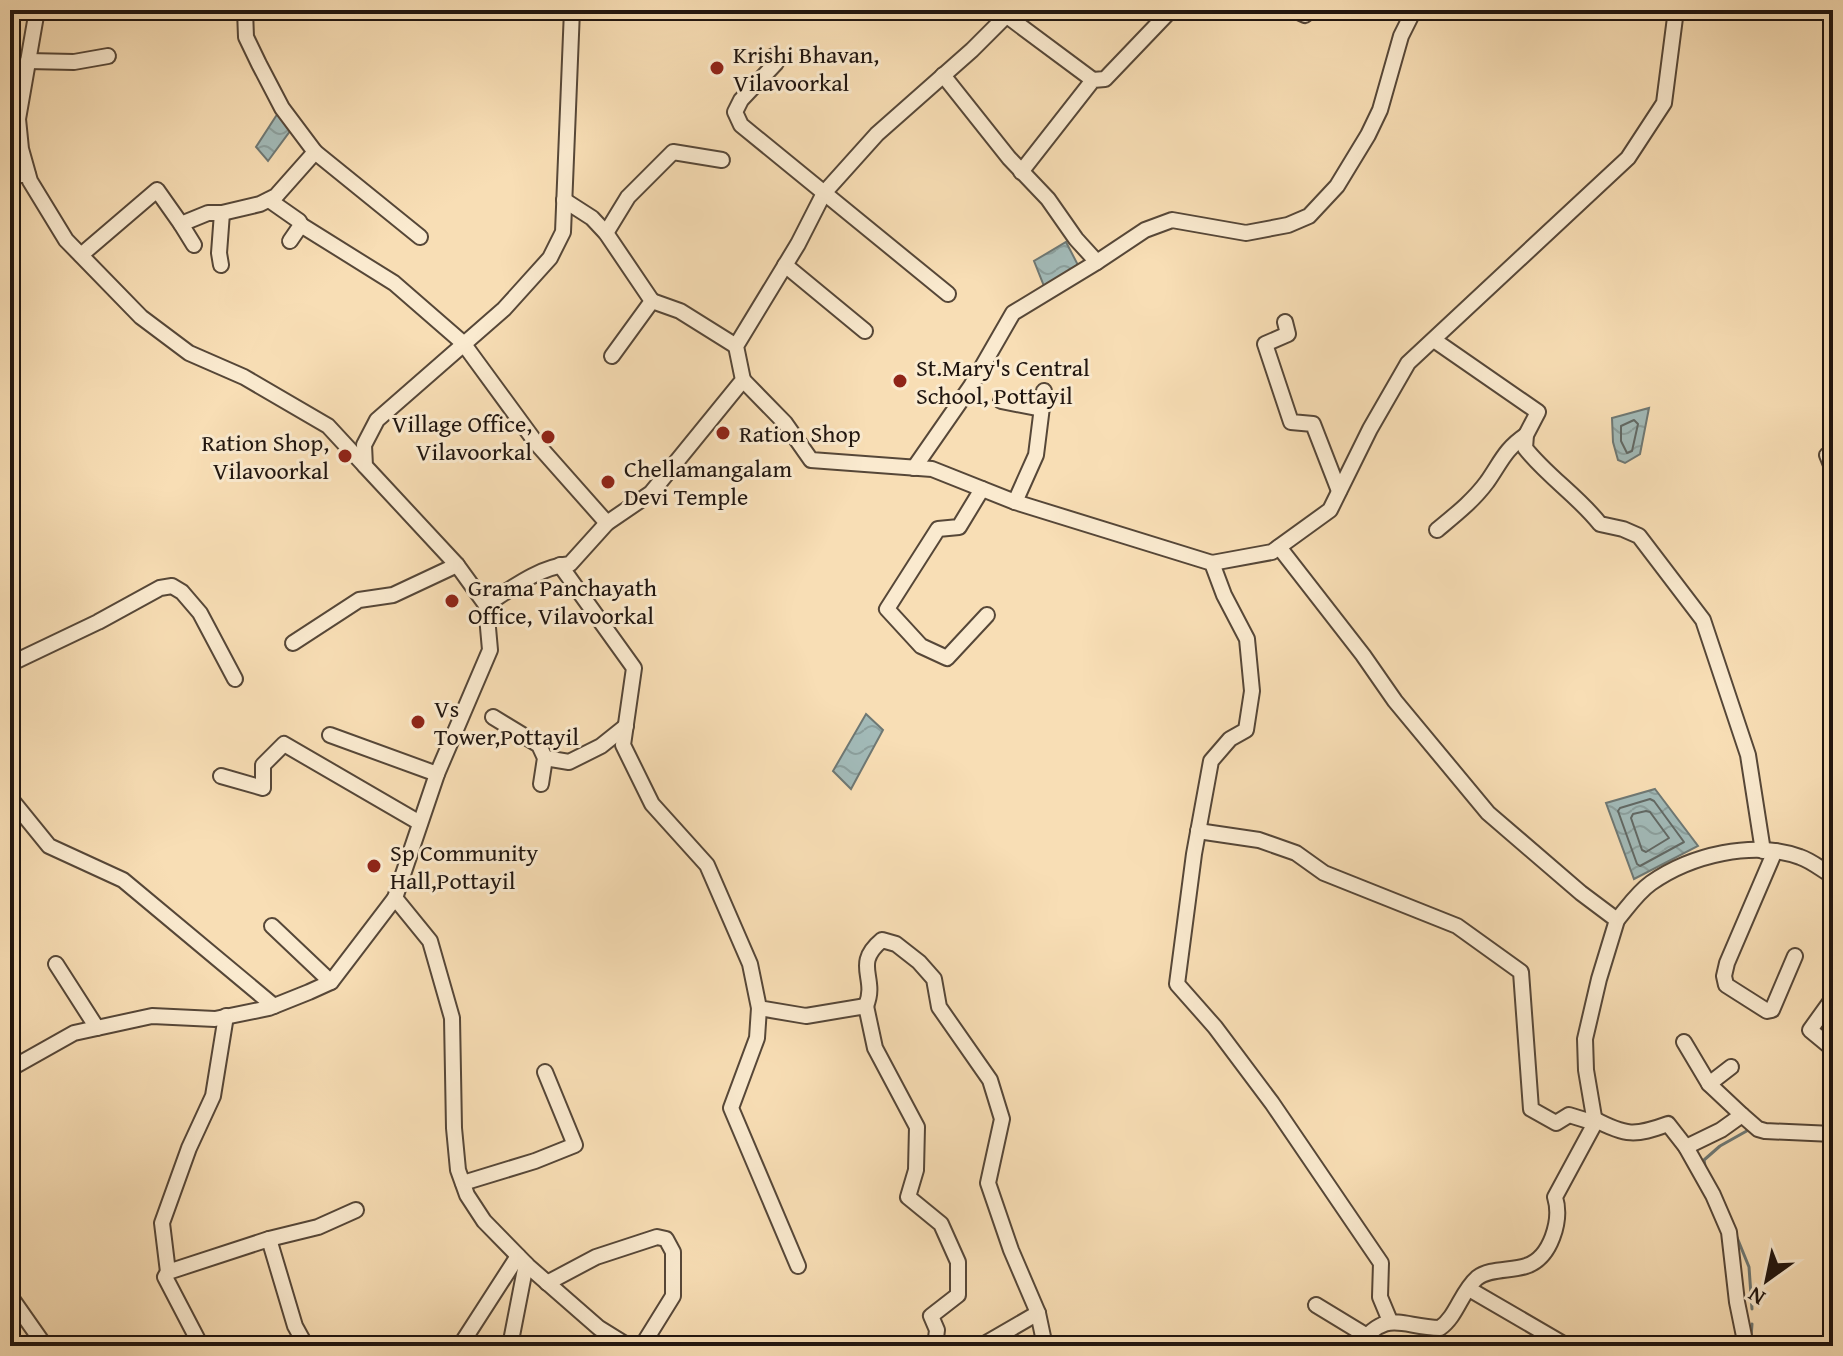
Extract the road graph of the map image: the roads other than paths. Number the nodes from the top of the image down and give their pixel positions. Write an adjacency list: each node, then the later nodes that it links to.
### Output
1 (37, 10): 12 (street)
2 (245, 10): 16 (street)
3 (572, 10): 23 (street)
4 (1171, 10): 14 (street)
5 (1294, 10): 6 (street)
6 (1310, 10)
7 (1414, 10): 32 (street)
8 (1676, 10): 39 (street)
9 (1005, 12): 13 (street); 14 (street)
10 (108, 56): 12 (street)
11 (774, 56): 21 (street)
12 (28, 61): 15 (street)
13 (943, 75): 18 (street); 21 (street)
14 (1093, 80): 18 (street)
15 (14, 117): 20 (street)
16 (315, 152): 22 (street); 28 (street)
17 (722, 160): 27 (street)
18 (1021, 172): 32 (street)
19 (10, 175): 20 (street)
20 (28, 175): 31 (street)
21 (824, 193): 34 (street); 35 (street)
22 (269, 200): 24 (street); 26 (street)
23 (564, 200): 27 (street); 40 (street)
24 (222, 213): 25 (street); 33 (street)
25 (181, 224): 30 (street); 31 (street)
26 (301, 225): 29 (street); 40 (street)
27 (606, 233): 36 (street)
28 (420, 237)
29 (290, 241)
30 (194, 245)
31 (81, 255): 49 (street)
32 (1097, 262): 50 (street)
33 (221, 265)
34 (785, 265): 38 (street); 41 (street)
35 (948, 294)
36 (652, 301): 41 (street); 42 (street)
37 (1285, 322): 53 (street)
38 (865, 331)
39 (1434, 340): 47 (street); 53 (street)
40 (463, 343): 49 (street); 55 (street)
41 (736, 346): 43 (street)
42 (612, 356)
43 (743, 380): 50 (street); 55 (street)
44 (1044, 391): 46 (street)
45 (1001, 401): 46 (street)
46 (1042, 409): 54 (street)
47 (1526, 435): 56 (street); 76 (street)
48 (1827, 455): 51 (street)
49 (365, 466): 59 (street)
50 (914, 468): 52 (street)
51 (1833, 470)
52 (982, 489): 54 (street); 62 (street)
53 (1339, 491): 57 (street)
54 (1015, 502): 58 (street)
55 (607, 523): 60 (street)
56 (1437, 530)
57 (1279, 547): 58 (street); 79 (street)
58 (1212, 563): 75 (street)
59 (457, 565): 61 (street); 63 (street)
60 (560, 565): 61 (street); 67 (street)
61 (486, 605): 70 (street)
62 (987, 615)
63 (293, 643)
64 (10, 664): 65 (street)
65 (235, 679)
66 (493, 717): 69 (street)
67 (626, 726): 69 (street); 87 (street)
68 (330, 735): 70 (street)
69 (545, 758): 72 (street)
70 (437, 774): 74 (street)
71 (221, 776): 74 (street)
72 (541, 784)
73 (10, 798): 85 (street)
74 (420, 823): 78 (street)
75 (1198, 831): 97 (street); 111 (street)
76 (1769, 851): 77 (street); 79 (street); 81 (street)
77 (1833, 876)
78 (395, 898): 83 (street); 100 (street)
79 (1617, 920): 97 (street)
80 (272, 926): 83 (street)
81 (1795, 956)
82 (56, 964): 89 (street)
83 (331, 982): 85 (street)
84 (1833, 998): 91 (street)
85 (274, 1006): 88 (street)
86 (866, 1006): 87 (street); 110 (street); 120 (street)
87 (759, 1008): 104 (street)
88 (226, 1016): 89 (street); 105 (street)
89 (97, 1028): 93 (street)
90 (1684, 1042): 95 (street)
91 (1833, 1049)
92 (1731, 1067): 95 (street)
93 (10, 1069)
94 (545, 1072): 100 (street)
95 (1709, 1084): 96 (street)
96 (1742, 1115): 98 (street); 99 (street)
97 (1594, 1121): 99 (street); 107 (street)
98 (1833, 1134)
99 (1686, 1147): 124 (street)
100 (463, 1183): 103 (street)
101 (356, 1210): 102 (street)
102 (269, 1239): 105 (street); 115 (street)
103 (522, 1260): 106 (street); 116 (street); 117 (street)
104 (798, 1266)
105 (168, 1272): 114 (street)
106 (547, 1283): 118 (street); 119 (street)
107 (1469, 1289): 111 (street); 123 (street)
108 (10, 1296): 113 (street)
109 (1316, 1305): 112 (street)
110 (1038, 1313): 121 (street); 122 (street)
111 (1390, 1321): 112 (street)
112 (1362, 1341)
113 (45, 1346)
114 (201, 1346)
115 (306, 1346)
116 (460, 1346)
117 (510, 1346)
118 (628, 1346)
119 (642, 1346)
120 (935, 1346)
121 (981, 1346)
122 (1045, 1346)
123 (1567, 1346)
124 (1746, 1346)

